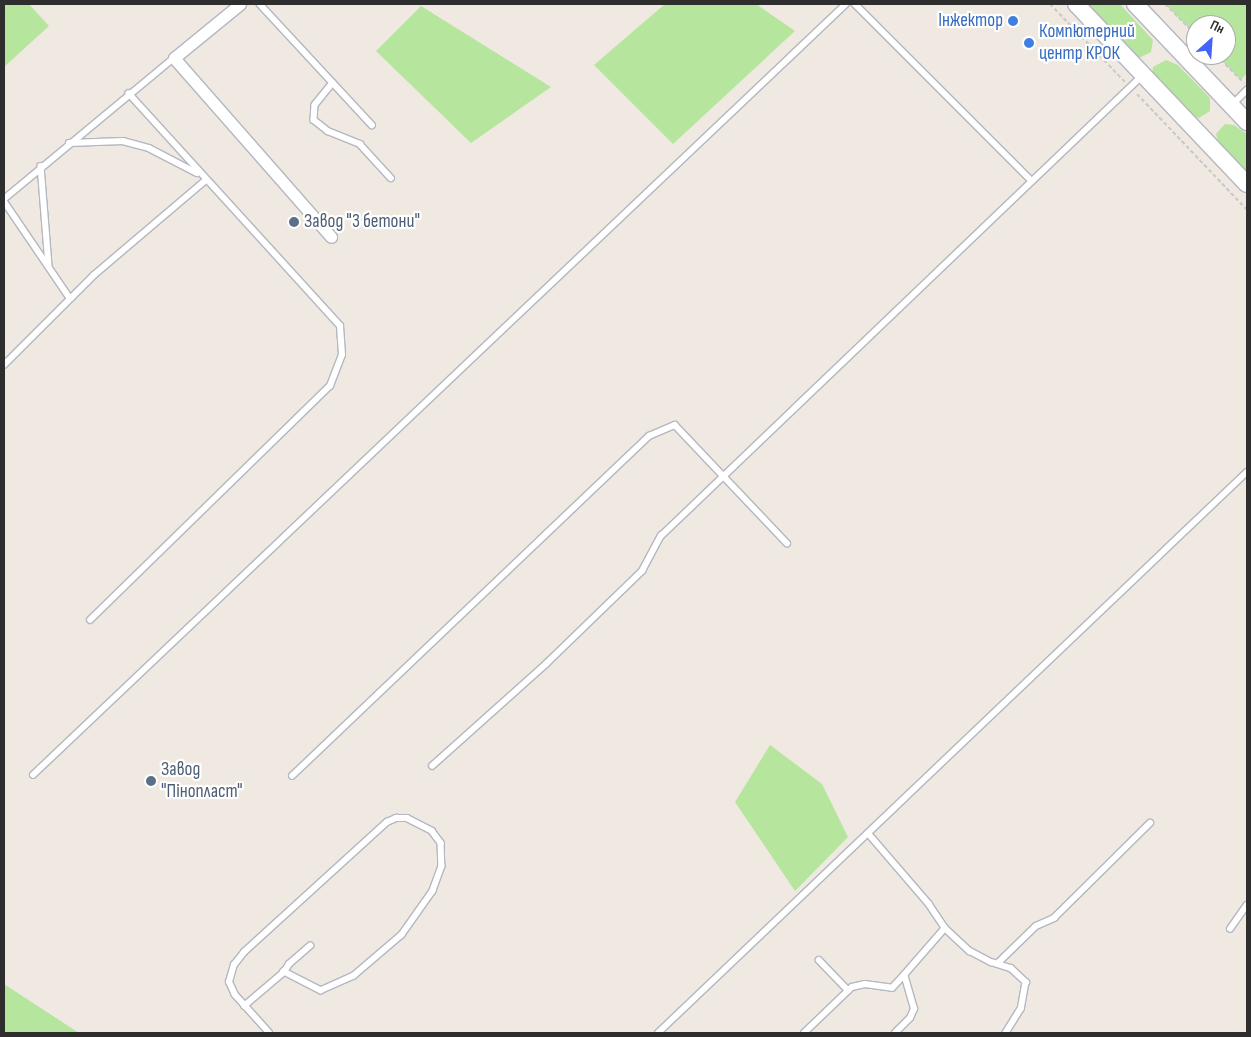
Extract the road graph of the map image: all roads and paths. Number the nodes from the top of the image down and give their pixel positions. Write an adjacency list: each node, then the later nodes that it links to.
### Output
1 (240, 4): 10 (street)
2 (260, 4): 13 (lane)
3 (846, 4): 38 (lane)
4 (854, 4): 25 (lane)
5 (1050, 4): 15 (path)
6 (1076, 4): 12 (street)
7 (1135, 4): 18 (street)
8 (1165, 4): 9 (path)
9 (1186, 25)
10 (174, 58): 17 (lane); 29 (street)
11 (1226, 65): 14 (path)
12 (1144, 75): 15 (lane); 26 (street)
13 (334, 83): 20 (lane); 24 (lane)
14 (1247, 86)
15 (1130, 88): 25 (lane); 28 (path)
16 (1247, 90): 18 (lane)
17 (129, 94): 21 (lane); 23 (lane)
18 (1232, 106): 19 (street)
19 (1247, 122)
20 (372, 124)
21 (69, 143): 22 (lane); 23 (lane)
22 (41, 166): 27 (lane); 30 (lane)
23 (204, 177): 31 (lane); 36 (lane)
24 (391, 178)
25 (1032, 181): 34 (lane)
26 (1247, 184)
27 (4, 200): 30 (lane)
28 (1247, 210)
29 (331, 237)
30 (49, 267): 31 (lane)
31 (70, 298): 32 (lane)
32 (4, 365)
33 (1247, 472): 41 (lane)
34 (724, 476): 35 (lane); 37 (lane); 39 (lane)
35 (788, 543)
36 (90, 620)
37 (432, 766)
38 (33, 775)
39 (292, 776)
40 (1150, 823): 47 (lane)
41 (868, 834): 43 (lane); 53 (lane)
42 (1247, 905): 44 (lane)
43 (945, 928): 47 (lane); 49 (lane)
44 (1230, 929)
45 (310, 946): 48 (lane)
46 (819, 960): 50 (lane)
47 (997, 964): 56 (lane)
48 (284, 972): 51 (lane); 51 (lane)
49 (904, 975): 50 (lane); 55 (lane)
50 (848, 990): 54 (lane)
51 (244, 1006): 52 (lane)
52 (268, 1033)
53 (658, 1033)
54 (804, 1033)
55 (895, 1033)
56 (1006, 1033)

